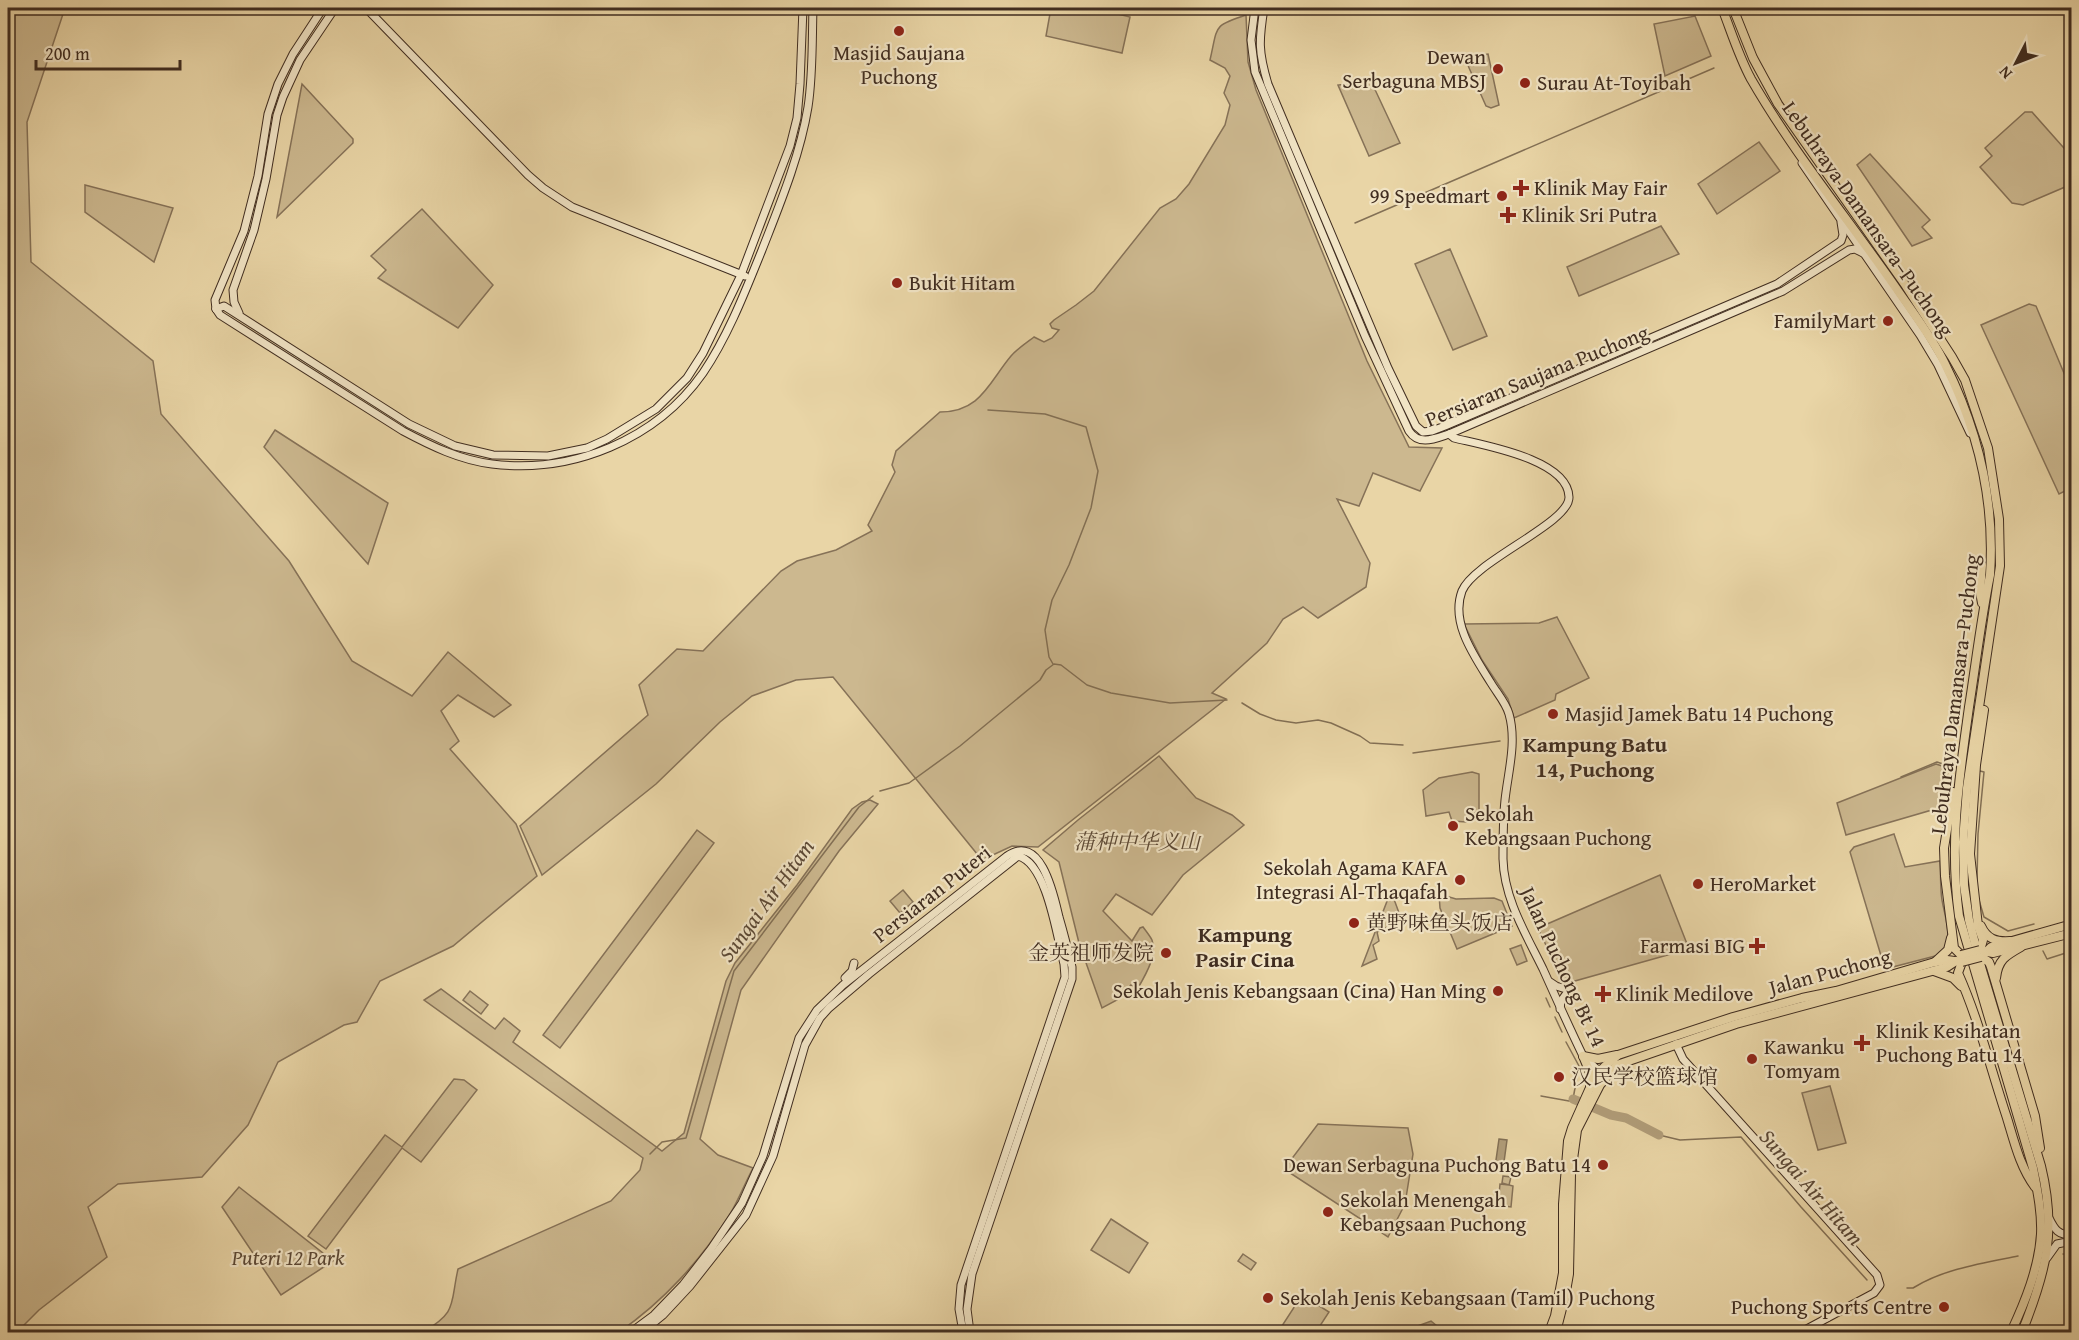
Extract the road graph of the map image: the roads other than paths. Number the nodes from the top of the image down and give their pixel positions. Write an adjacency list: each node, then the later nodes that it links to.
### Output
1 (323, 8): 15 (street)
2 (335, 8): 16 (street)
3 (366, 8): 13 (street)
4 (803, 8): 13 (street)
5 (813, 8): 14 (street)
6 (1255, 8): 17 (street, Persiaran Saujana Puchong)
7 (1264, 8): 11 (street, Persiaran Saujana Puchong)
8 (1722, 8): 10 (highway, Lebuhraya Damansara–Puchong)
9 (1733, 8): 21 (highway, Lebuhraya Damansara–Puchong)
10 (1781, 127): 11 (street); 18 (highway, Lebuhraya Damansara–Puchong)
11 (1841, 222): 12 (street)
12 (1863, 253): 17 (street, Persiaran Saujana Puchong); 18 (street)
13 (741, 275): 14 (street); 16 (street)
14 (751, 278): 15 (street)
15 (216, 309): 16 (street)
16 (241, 315)
17 (1449, 434): 33 (street, Jalan Puchong Bt 14)
18 (1975, 441): 20 (highway, Lebuhraya Damansara–Puchong)
19 (1982, 565): 20 (highway)
20 (1983, 606): 22 (highway, Lebuhraya Damansara–Puchong)
21 (1986, 663): 23 (highway); 45 (highway, Lebuhraya Damansara–Puchong)
22 (1958, 778): 26 (highway); 46 (highway, Lebuhraya Damansara–Puchong)
23 (1976, 915): 27 (highway); 29 (highway)
24 (2072, 924): 27 (main road, Jalan Puchong)
25 (2072, 933): 28 (main road, Jalan Puchong)
26 (1952, 935): 30 (highway); 32 (highway)
27 (2010, 941): 29 (main road, Jalan Puchong)
28 (2021, 947): 29 (main road, Jalan Puchong); 35 (highway)
29 (1982, 953): 30 (main road, Jalan Puchong, bridge); 35 (highway)
30 (1960, 959): 32 (main road, Jalan Puchong); 37 (highway)
31 (854, 963): 36 (street)
32 (1934, 966): 34 (main road, Jalan Puchong); 37 (highway)
33 (1548, 980): 38 (street, Jalan Puchong Bt 14); 38 (street)
34 (1879, 982): 39 (main road, Jalan Puchong); 40 (main road, Jalan Puchong)
35 (1995, 985): 45 (highway)
36 (830, 996): 51 (street, Persiaran Puteri); 54 (street, Persiaran Puteri)
37 (1971, 1002): 46 (highway)
38 (1560, 1009): 41 (street, Jalan Puchong Bt 14)
39 (1676, 1044): 42 (main road, Jalan Puchong); 57 (street)
40 (1618, 1055): 41 (main road); 42 (main road, Jalan Puchong)
41 (1583, 1056): 42 (street, Jalan Puchong Bt 14); 43 (main road)
42 (1603, 1075): 43 (main road, Jalan Puchong)
43 (1590, 1093): 44 (main road, Jalan Puchong)
44 (1581, 1111): 55 (main road, Jalan Puchong); 56 (main road, Jalan Puchong)
45 (2042, 1166): 47 (highway, Lebuhraya Damansara–Puchong)
46 (2037, 1189): 58 (highway, Lebuhraya Damansara–Puchong)
47 (2049, 1218): 48 (street); 50 (highway, Lebuhraya Damansara–Puchong)
48 (2072, 1235)
49 (2072, 1241): 50 (street)
50 (2046, 1260): 59 (highway, Lebuhraya Damansara–Puchong)
51 (631, 1332)
52 (642, 1332): 53 (street, Persiaran Puteri)
53 (963, 1332)
54 (970, 1332)
55 (1549, 1332)
56 (1556, 1332)
57 (1801, 1332)
58 (2011, 1332)
59 (2022, 1332)

